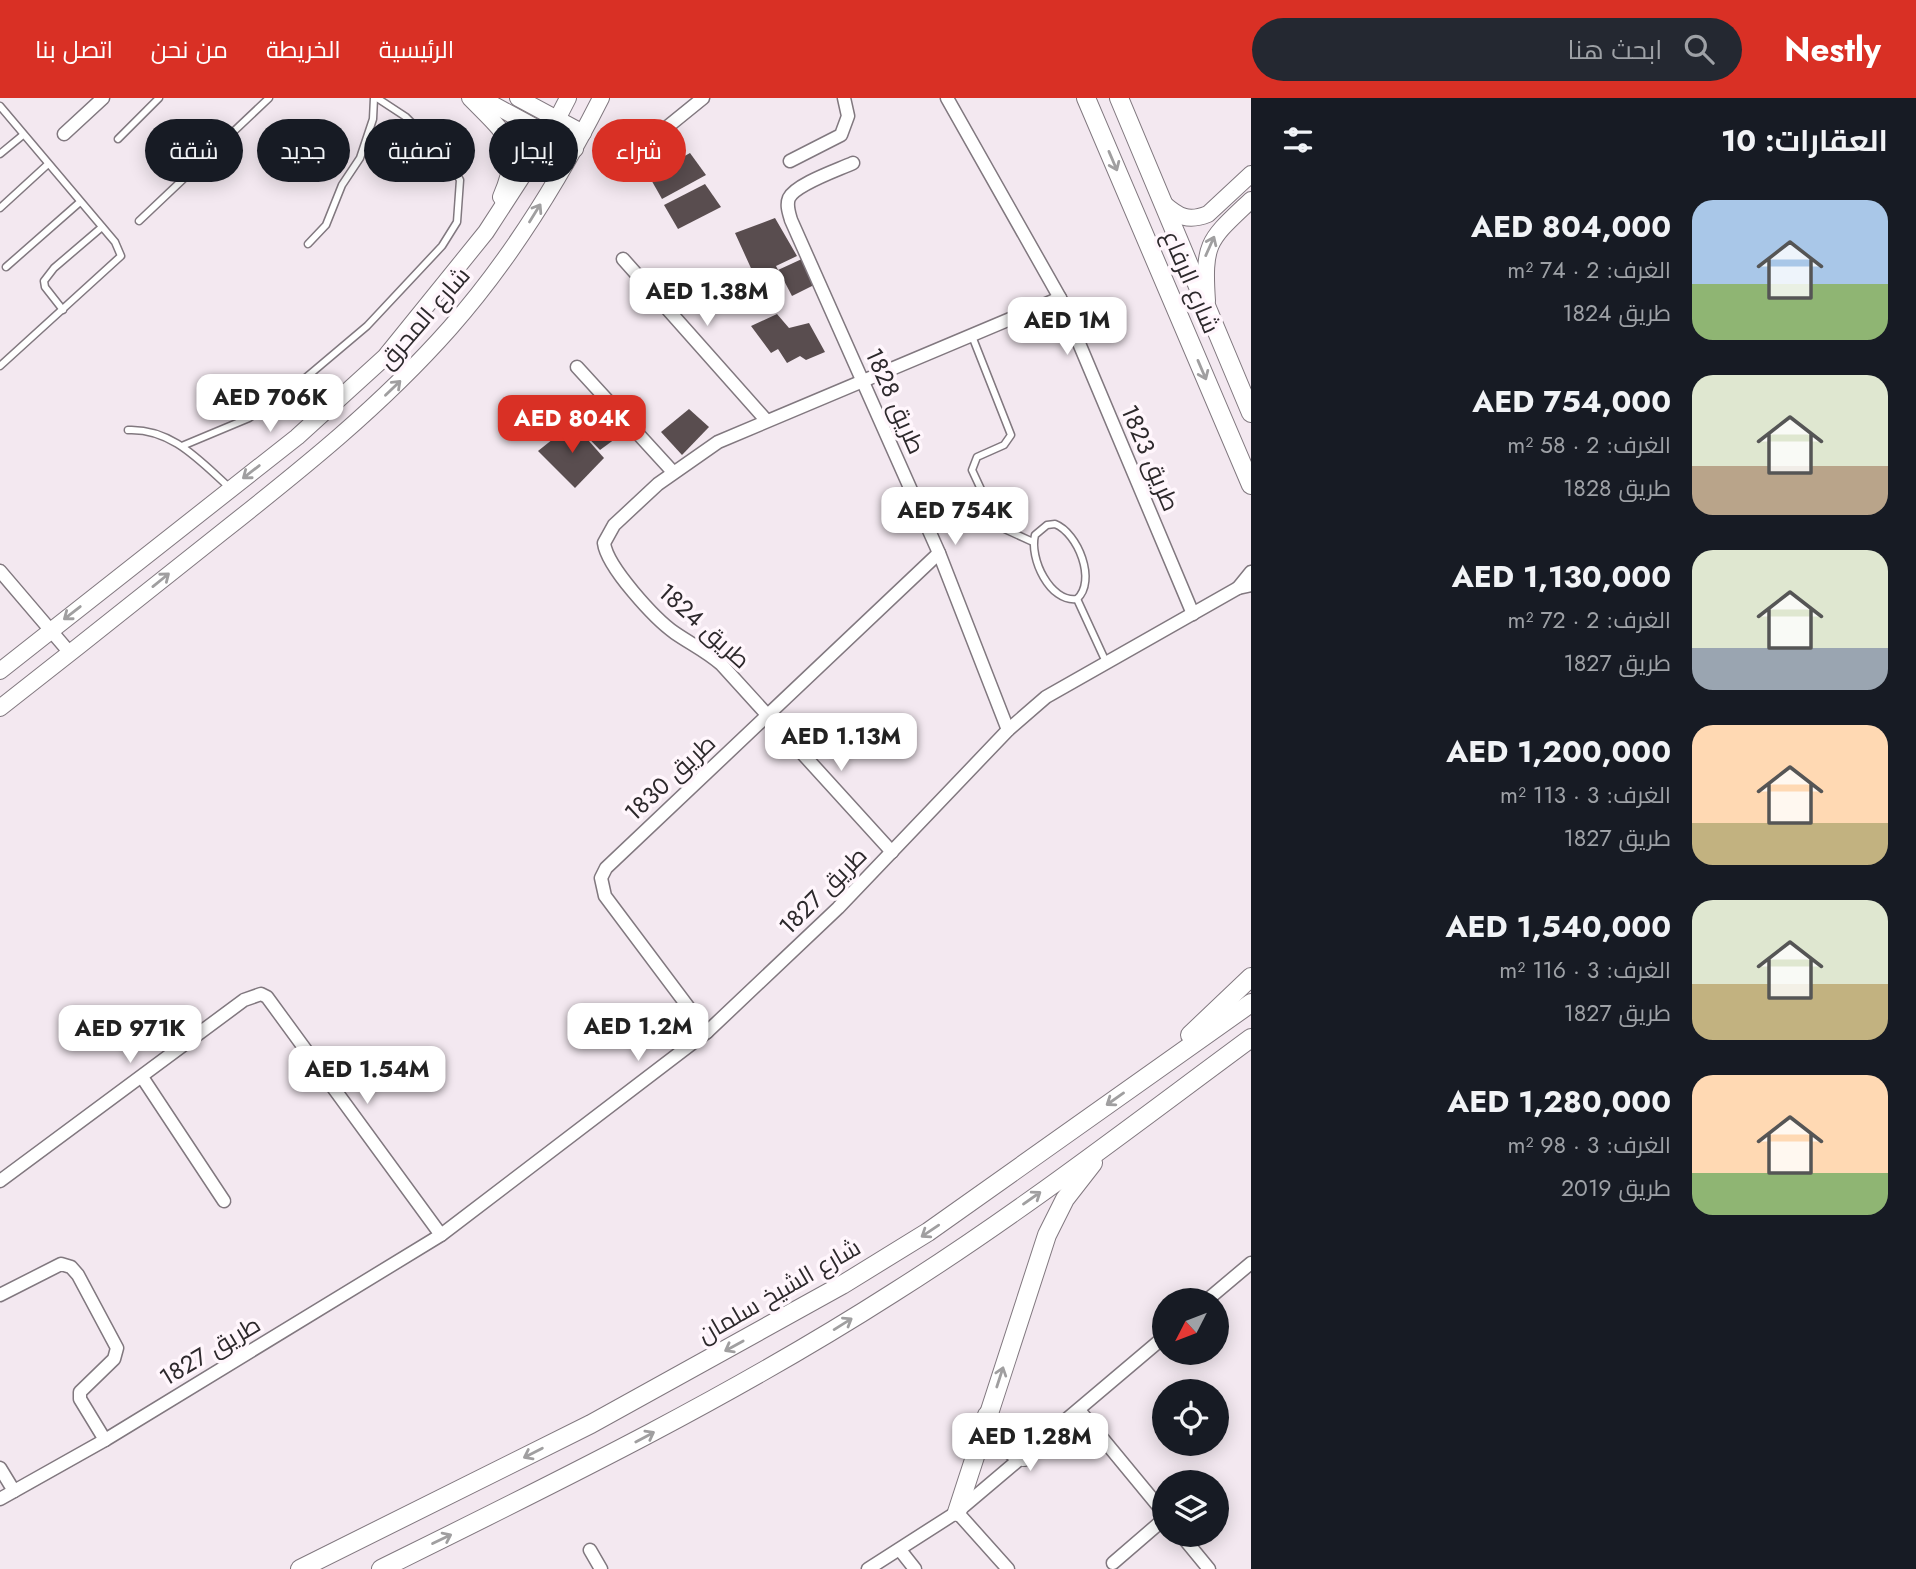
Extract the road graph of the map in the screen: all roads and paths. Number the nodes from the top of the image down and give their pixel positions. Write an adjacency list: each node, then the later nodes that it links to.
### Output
1 (103, 98): 23 (street)
2 (159, 98): 24 (lane)
3 (269, 98): 37 (lane)
4 (376, 98): 40 (lane); 53 (lane)
5 (470, 98): 39 (main road)
6 (481, 98): 16 (main road)
7 (518, 98): 17 (main road)
8 (568, 98): 18 (main road, شارع المحرق)
9 (601, 98): 21 (main road, شارع المحرق)
10 (703, 98): 19 (street)
11 (844, 98): 27 (street)
12 (947, 98): 43 (street, طريق 1823)
13 (1086, 98): 55 (main road, شارع الرفاع, one-way to 55)
14 (1119, 98): 35 (main road, شارع الرفاع)
15 (0, 106): 22 (lane)
16 (520, 119)
17 (555, 119)
18 (558, 119)
19 (677, 119)
20 (578, 130): 21 (main road)
21 (583, 133): 25 (main road, شارع المحرق)
22 (23, 135): 26 (lane); 29 (lane)
23 (64, 135)
24 (118, 139)
25 (578, 143)
26 (0, 155)
27 (790, 161)
28 (853, 163): 49 (street, طريق 1828)
29 (47, 165): 34 (lane); 36 (lane)
30 (1251, 174): 35 (main road)
31 (518, 182): 39 (main road, شارع المحرق)
32 (554, 182): 66 (main road, شارع المحرق, one-way to 32)
33 (1251, 200): 44 (main road, one-way to 33)
34 (80, 202): 38 (lane); 42 (lane)
35 (1163, 202): 44 (main road, شارع الرفاع)
36 (0, 208)
37 (139, 221)
38 (102, 227): 45 (lane); 45 (lane)
39 (486, 232): 56 (main road, شارع المحرق, one-way to 56)
40 (307, 244)
41 (622, 259): 51 (street)
42 (6, 267)
43 (1060, 298): 46 (street, طريق 1824); 64 (street, طريق 1823)
44 (1207, 307): 50 (main road, شارع الرفاع)
45 (64, 310): 47 (lane)
46 (972, 334): 49 (street, طريق 1824); 57 (lane)
47 (0, 366)
48 (577, 367): 54 (street)
49 (863, 379): 51 (street, طريق 1824); 58 (street, طريق 1828)
50 (1251, 413)
51 (766, 420): 54 (street, طريق 1824)
52 (128, 430): 53 (lane)
53 (182, 446): 56 (lane)
54 (673, 472): 70 (street, طريق 1824)
55 (1251, 485)
56 (230, 489): 65 (main road, شارع المحرق, one-way to 65)
57 (1033, 542): 63 (lane); 63 (lane)
58 (939, 553): 70 (street, طريق 1830); 71 (street, طريق 1828)
59 (0, 571): 65 (street)
60 (1251, 572): 62 (street, طريق 1827)
61 (1251, 585): 62 (street, طريق 1827)
62 (1238, 588): 64 (street, طريق 1827)
63 (1077, 599): 67 (lane)
64 (1193, 614): 67 (street, طريق 1827)
65 (50, 630): 66 (street); 68 (main road, شارع المحرق)
66 (70, 653): 69 (main road, شارع المحرق)
67 (1107, 664): 71 (street, طريق 1827)
68 (0, 671)
69 (0, 708)
70 (766, 717): 72 (street); 75 (street, طريق 1830)
71 (1008, 730): 72 (street, طريق 1827)
72 (892, 852): 75 (street, طريق 1827)
73 (1251, 977): 77 (main road)
74 (1251, 1003): 77 (main road, شارع الشيخ سلمان)
75 (707, 1032): 82 (street, طريق 1827)
76 (1251, 1038): 79 (main road)
77 (1148, 1076): 101 (main road, شارع الشيخ سلمان, one-way to 101)
78 (142, 1077): 80 (street); 81 (street); 82 (street)
79 (1107, 1145): 88 (main road, one-way to 79); 102 (main road, one-way to 79)
80 (0, 1181)
81 (224, 1201)
82 (440, 1235): 89 (street, طريق 1827)
83 (1249, 1269): 84 (street)
84 (1223, 1288)
85 (0, 1295): 89 (street)
86 (1152, 1347): 87 (street)
87 (1079, 1410): 90 (street); 93 (street)
88 (987, 1415): 90 (main road); 95 (main road)
89 (105, 1440): 92 (street, طريق 1827)
90 (1024, 1457): 95 (street)
91 (0, 1468): 92 (street)
92 (13, 1491): 94 (street, طريق 1827)
93 (1152, 1498)
94 (0, 1499)
95 (957, 1512): 99 (street); 106 (street)
96 (1152, 1529): 100 (street)
97 (1191, 1547): 107 (street)
98 (590, 1550): 103 (street)
99 (900, 1550): 104 (street); 105 (street)
100 (1113, 1563)
101 (300, 1569)
102 (381, 1569)
103 (601, 1569)
104 (868, 1569)
105 (915, 1569)
106 (1008, 1569)
107 (1209, 1569)

